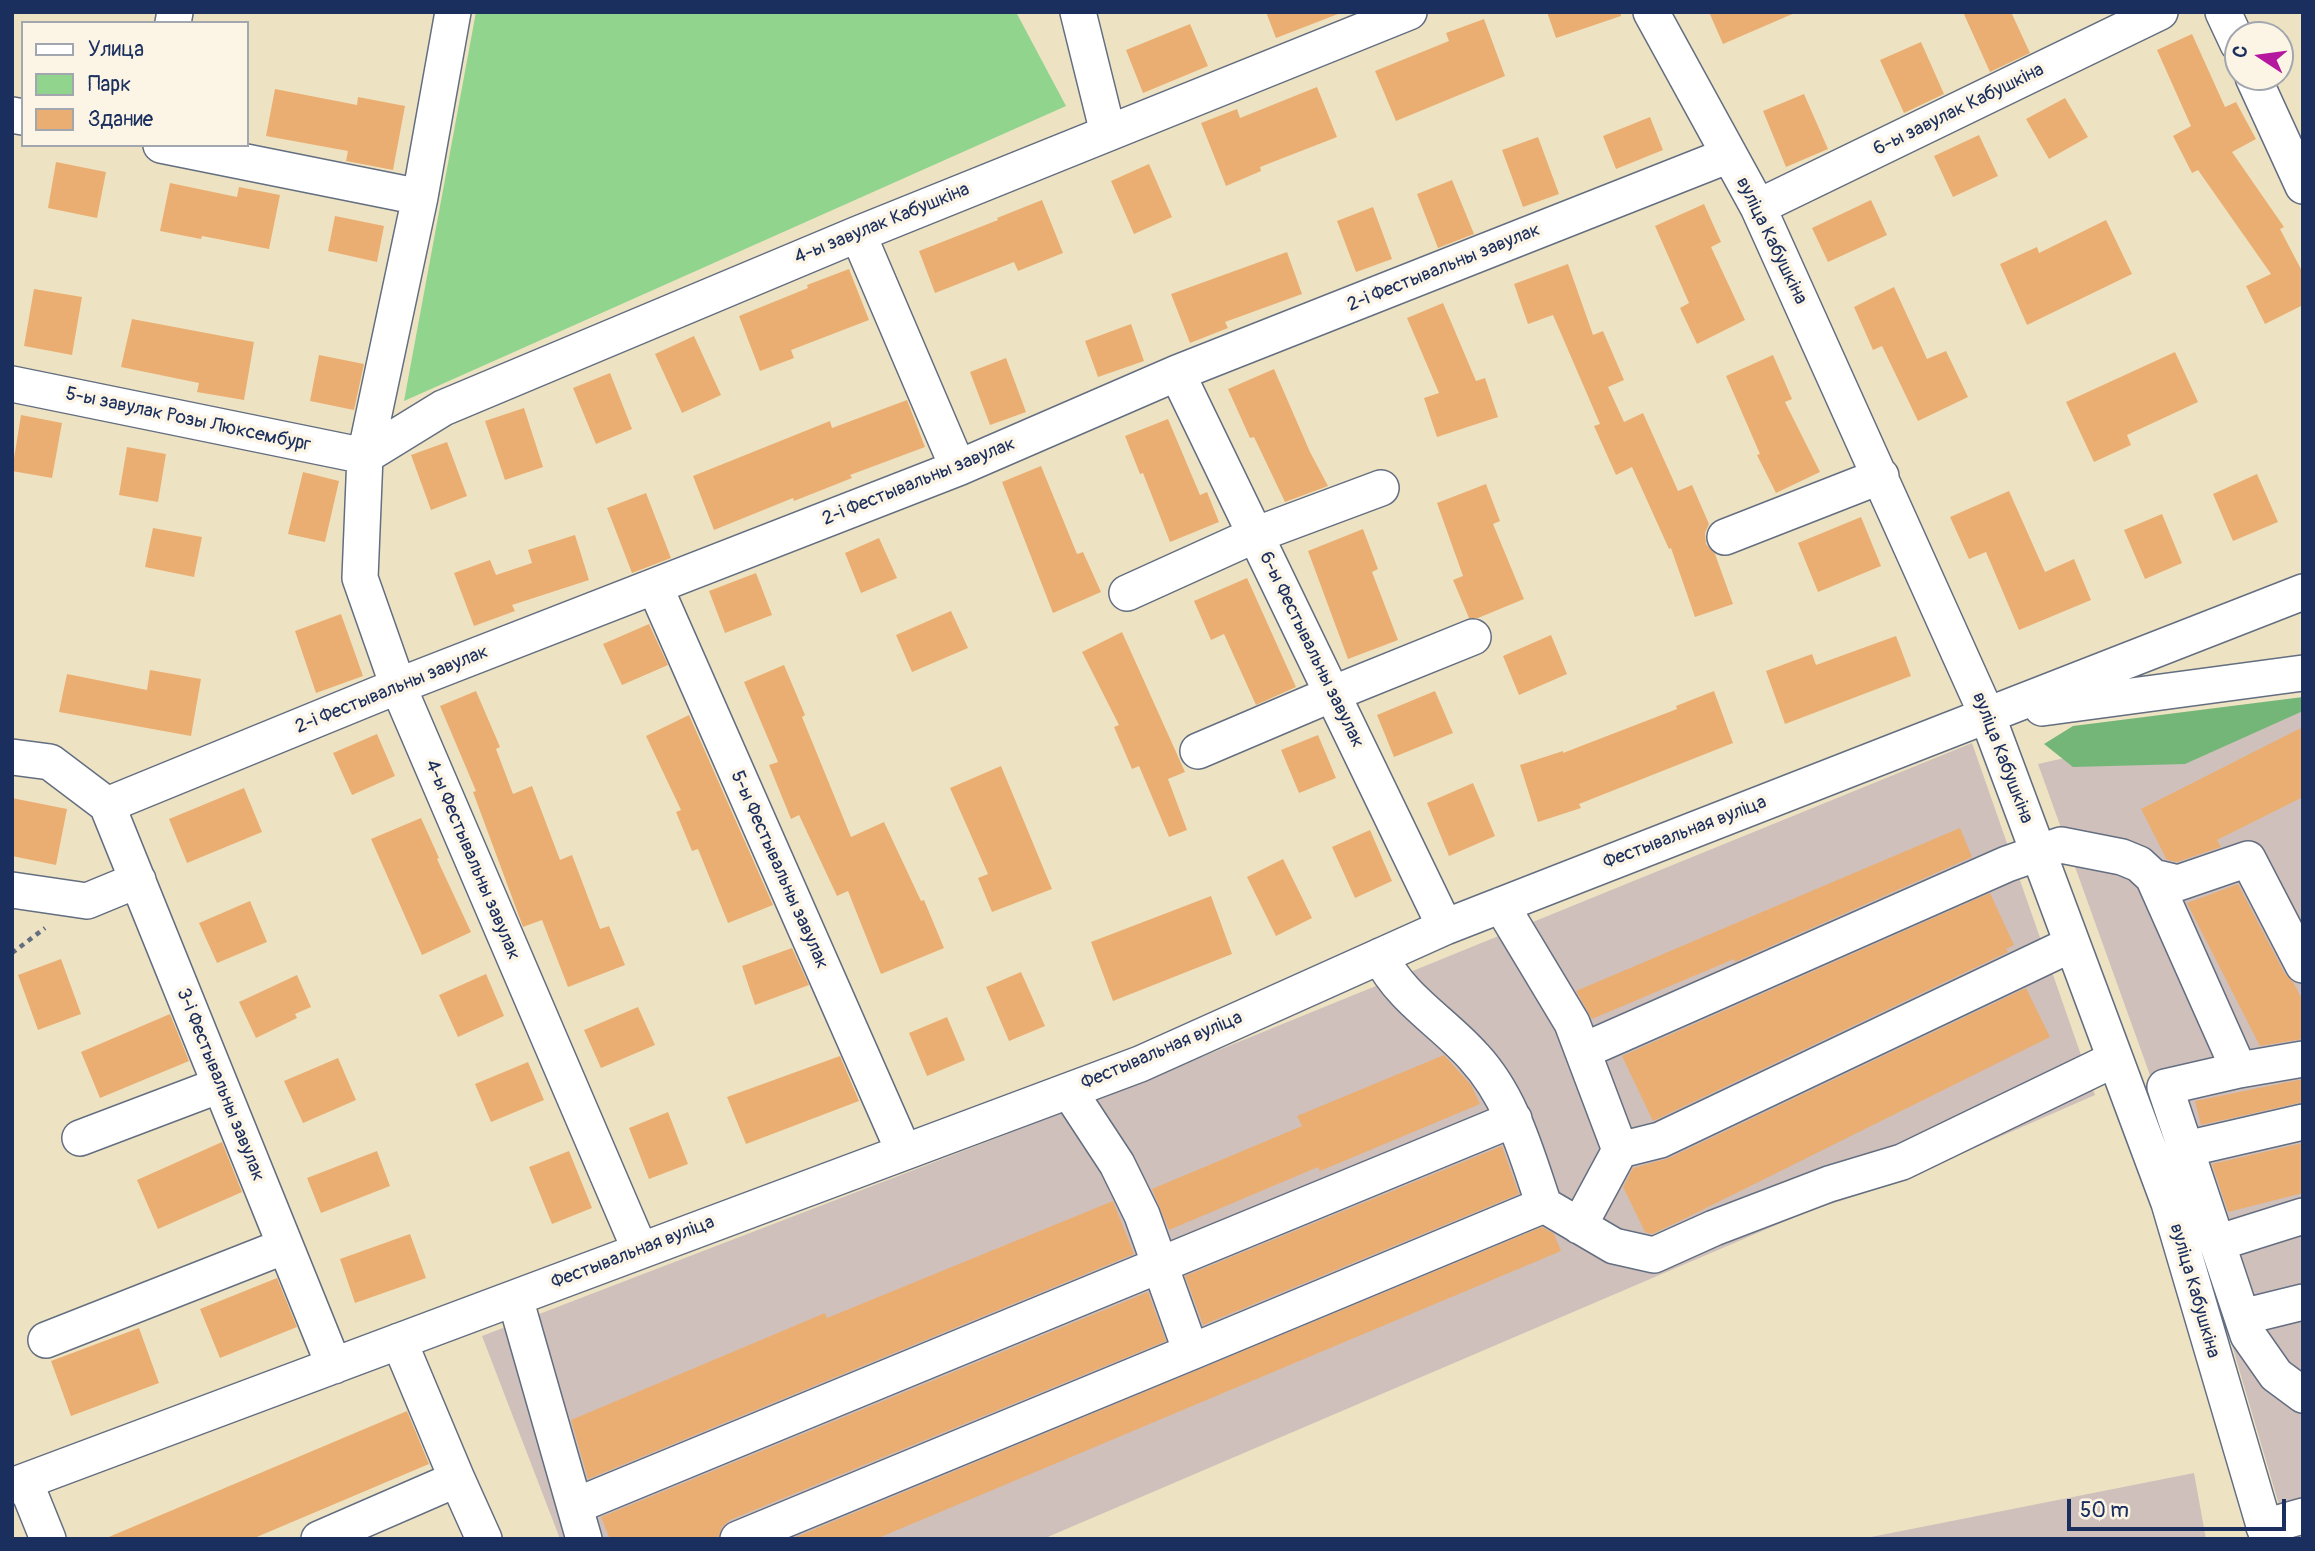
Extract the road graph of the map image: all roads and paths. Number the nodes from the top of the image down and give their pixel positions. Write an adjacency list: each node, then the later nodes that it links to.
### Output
1 (453, 12): 12 (street, 4-ы Фестывальны завулак)
2 (1078, 12): 8 (street)
3 (1409, 12): 6 (street, 4-ы завулак Кабушкіна)
4 (1651, 12): 10 (street, вуліца Кабушкіна)
5 (2160, 12): 13 (street, 6-ы завулак Кабушкіна)
6 (1353, 23): 8 (street, 4-ы завулак Кабушкіна)
7 (2259, 91): 11 (street)
8 (1108, 133): 14 (street, 4-ы завулак Кабушкіна)
9 (171, 147): 12 (street)
10 (1729, 155): 13 (street, вуліца Кабушкіна); 15 (street, 2-і Фестывальны завулак)
11 (2303, 186)
12 (420, 197): 17 (street, 4-ы Фестывальны завулак)
13 (1758, 207): 19 (street, вуліца Кабушкіна)
14 (858, 233): 17 (street, 4-ы завулак Кабушкіна); 18 (street)
15 (1177, 373): 18 (street, 2-і Фестывальны завулак); 21 (street, 6-ы Фестывальны завулак)
16 (12, 384): 17 (street, 5-ы завулак Розы Люксембург)
17 (365, 456): 28 (street, 4-ы Фестывальны завулак)
18 (958, 468): 23 (street, 2-і Фестывальны завулак)
19 (1881, 476): 22 (street); 30 (street, вуліца Кабушкіна)
20 (1381, 488): 21 (street)
21 (1255, 535): 25 (street); 29 (street, 6-ы Фестывальны завулак)
22 (1725, 537)
23 (655, 587): 28 (street, 2-і Фестывальны завулак); 54 (street, 5-ы Фестывальны завулак)
24 (2303, 592): 30 (street, Фестывальная вуліца)
25 (1127, 593)
26 (1473, 637): 29 (street)
27 (2303, 673): 30 (street)
28 (398, 686): 33 (street, 2-і Фестывальны завулак); 60 (street, 4-ы Фестывальны завулак)
29 (1332, 694): 31 (street); 39 (street, 6-ы Фестывальны завулак)
30 (1987, 715): 34 (street, вуліца Кабушкіна); 38 (street, Фестывальная вуліца)
31 (1198, 751)
32 (12, 757): 33 (street)
33 (107, 805): 36 (street, 3-і Фестывальны завулак)
34 (2038, 853): 35 (street); 40 (street, вуліца Кабушкіна); 43 (street)
35 (2153, 877): 42 (street); 46 (street)
36 (138, 880): 37 (street); 47 (street, 3-і Фестывальны завулак)
37 (12, 890)
38 (1501, 905): 39 (street, Фестывальная вуліца); 43 (street)
39 (1445, 927): 41 (street, Фестывальная вуліца)
40 (2072, 944): 44 (street, вуліца Кабушкіна); 53 (street)
41 (1380, 956): 48 (street, Фестывальная вуліца); 49 (street)
42 (2303, 965)
43 (1583, 1051): 53 (street)
44 (2115, 1059): 57 (street); 74 (street, вуліца Кабушкіна)
45 (2303, 1059): 46 (street)
46 (2239, 1070): 52 (street)
47 (220, 1084): 51 (street); 59 (street, 3-і Фестывальны завулак)
48 (1069, 1091): 54 (street, Фестывальная вуліца); 61 (street)
49 (1514, 1119): 55 (street); 61 (street)
50 (2303, 1122): 52 (street)
51 (80, 1138)
52 (2186, 1149): 58 (street)
53 (1620, 1150): 57 (street)
54 (904, 1153): 60 (street, Фестывальная вуліца)
55 (1544, 1205): 57 (street); 67 (street)
56 (2303, 1216): 58 (street)
57 (1579, 1226)
58 (2217, 1242): 64 (street)
59 (285, 1246): 65 (street); 68 (street, 3-і Фестывальны завулак)
60 (640, 1250): 62 (street, Фестывальная вуліца)
61 (1160, 1266): 67 (street); 72 (street)
62 (515, 1298): 66 (street, Фестывальная вуліца); 72 (street)
63 (2303, 1301): 64 (street)
64 (2242, 1317): 69 (street)
65 (46, 1340)
66 (400, 1341): 68 (street, Фестывальная вуліца); 70 (street)
67 (1191, 1352): 79 (street)
68 (334, 1366): 71 (street, Фестывальная вуліца)
69 (2303, 1395)
70 (457, 1479): 76 (street); 77 (street)
71 (18, 1484): 75 (street)
72 (575, 1506): 78 (street)
73 (2303, 1516): 74 (street)
74 (2266, 1533)
75 (48, 1539)
76 (319, 1539)
77 (484, 1539)
78 (584, 1539)
79 (738, 1539)

